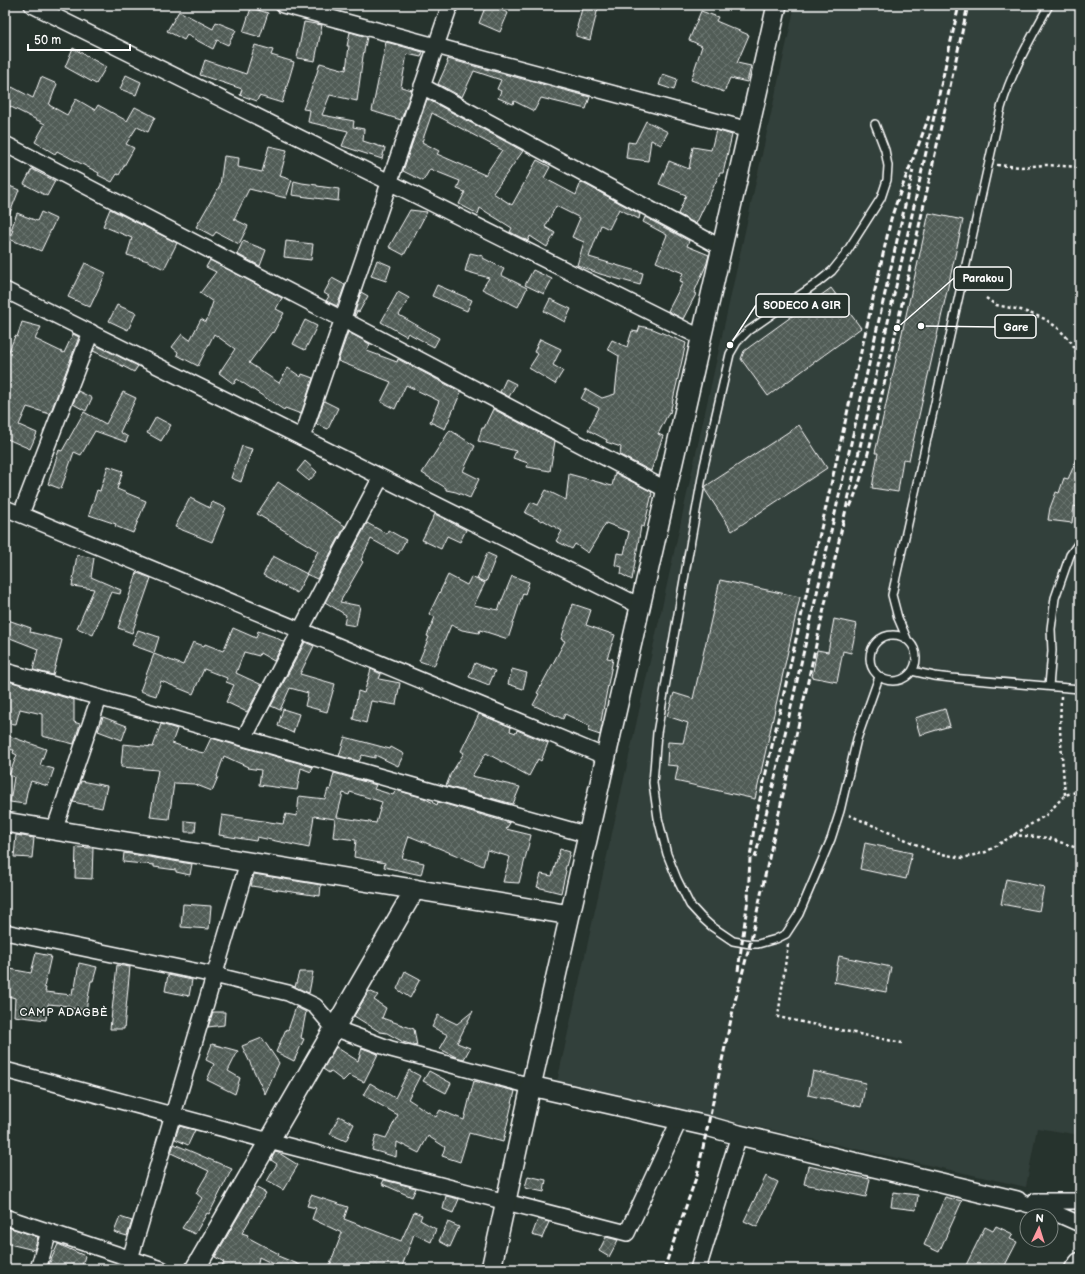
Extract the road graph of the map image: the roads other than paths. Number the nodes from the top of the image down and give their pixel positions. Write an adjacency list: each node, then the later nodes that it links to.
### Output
1 (32, 5): 11 (street)
2 (283, 5): 6 (street)
3 (450, 5): 6 (street)
4 (777, 5): 9 (street)
5 (1049, 5): 25 (lane)
6 (436, 46): 7 (street); 9 (street)
7 (422, 86): 11 (street); 12 (street)
8 (875, 124): 28 (lane)
9 (749, 130): 12 (street)
10 (5, 144): 14 (street)
11 (389, 182): 14 (street); 16 (street)
12 (722, 248): 16 (street)
13 (5, 290): 15 (street)
14 (342, 319): 17 (street); 19 (street)
15 (91, 332): 17 (street); 21 (street)
16 (702, 338): 19 (street)
17 (302, 438): 18 (street)
18 (380, 477): 23 (street); 24 (street)
19 (667, 490): 23 (street)
20 (5, 508): 21 (street)
21 (21, 514): 24 (street)
22 (1080, 541): 29 (lane)
23 (640, 606): 33 (street)
24 (300, 630): 32 (street); 33 (street)
25 (907, 639): 27 (lane); 28 (lane)
26 (5, 671): 31 (street)
27 (912, 672): 28 (lane); 29 (lane)
28 (879, 677)
29 (1048, 686): 30 (lane)
30 (1080, 689)
31 (99, 698): 32 (street); 35 (street)
32 (244, 738): 36 (street)
33 (606, 758): 36 (street)
34 (5, 822): 35 (street)
35 (54, 830): 37 (street)
36 (588, 835): 39 (street)
37 (248, 862): 38 (street); 41 (street)
38 (415, 889): 39 (street); 42 (street)
39 (570, 915): 44 (street)
40 (5, 932): 41 (street)
41 (214, 975): 42 (street); 45 (street)
42 (334, 1028): 44 (street); 48 (street)
43 (5, 1070): 45 (street)
44 (531, 1086): 46 (street); 49 (street)
45 (173, 1114): 48 (street); 55 (street)
46 (679, 1120): 47 (street); 49 (street)
47 (739, 1135): 50 (street); 61 (street)
48 (269, 1141): 49 (street); 59 (street)
49 (507, 1201): 60 (street)
50 (1017, 1201): 51 (street); 53 (street)
51 (1080, 1201)
52 (5, 1217): 54 (street)
53 (1080, 1224)
54 (49, 1232): 55 (street); 57 (street)
55 (130, 1258): 58 (street)
56 (1080, 1264): 62 (main road)
57 (38, 1269)
58 (162, 1269)
59 (195, 1269)
60 (492, 1269)
61 (698, 1269)
62 (1076, 1269)

